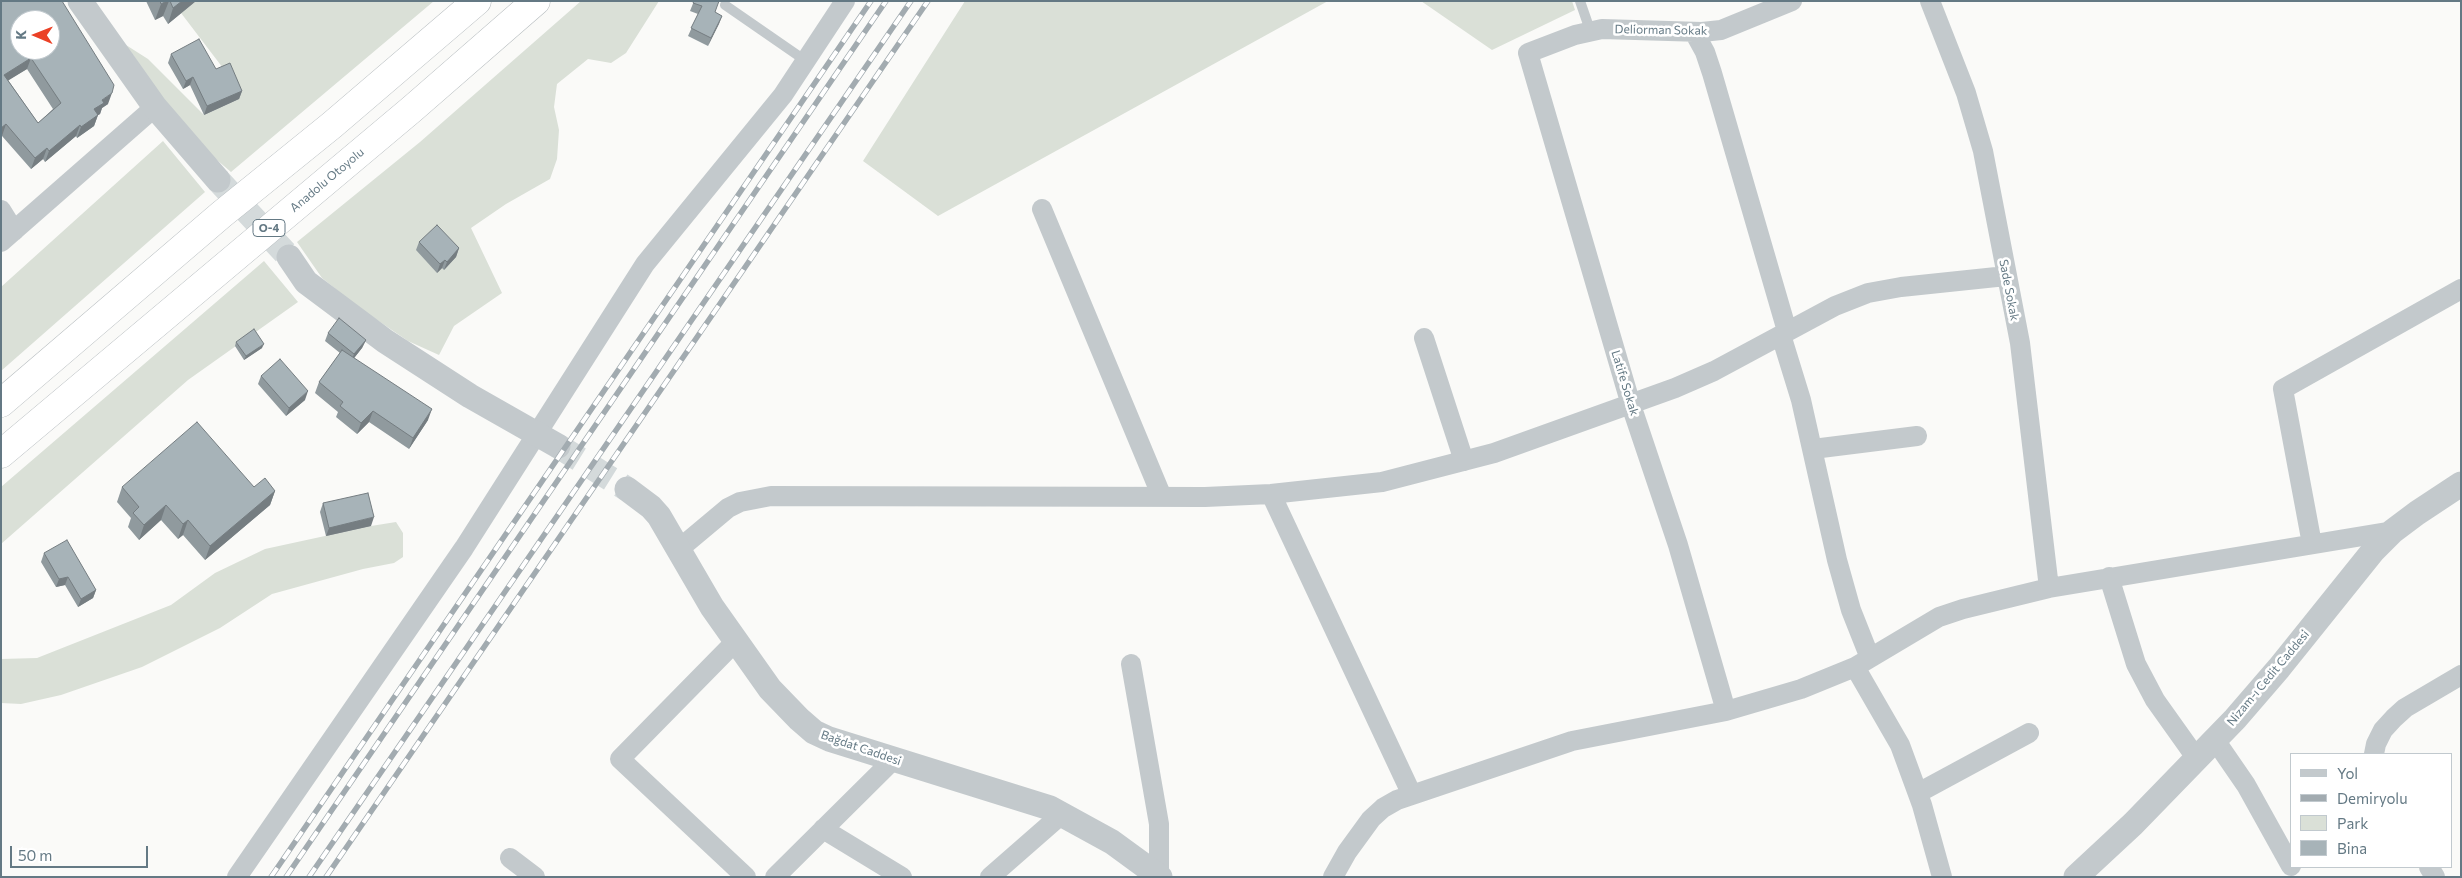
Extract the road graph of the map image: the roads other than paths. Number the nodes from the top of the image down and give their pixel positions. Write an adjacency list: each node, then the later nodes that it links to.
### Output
1 (80, 1): 13 (street)
2 (477, 1): 23 (highway)
3 (536, 1): 29 (highway, Anadolu Otoyolu / O-4)
4 (845, 1): 12 (street)
5 (1580, 1): 9 (lane)
6 (1792, 1): 10 (street, Deliorman Sokak)
7 (1930, 1): 19 (street, Sade Sokak)
8 (725, 5): 12 (lane)
9 (1590, 30): 10 (street, Deliorman Sokak); 11 (street, Deliorman Sokak)
10 (1694, 32): 21 (street)
11 (1528, 53): 24 (street, Latife Sokak)
12 (806, 61): 25 (street)
13 (154, 107): 14 (street); 17 (street)
14 (218, 180)
15 (1042, 209): 34 (street)
16 (1, 210): 17 (street)
17 (8, 237)
18 (289, 257): 25 (street)
19 (2006, 276): 21 (street); 39 (street, Sade Sokak)
20 (2461, 289): 36 (street)
21 (1784, 333): 24 (street); 28 (street)
22 (1424, 338): 30 (street)
23 (1, 403)
24 (1631, 405): 30 (street); 44 (street, Latife Sokak)
25 (536, 434): 27 (street); 57 (street)
26 (1917, 436): 28 (street)
27 (558, 446)
28 (1813, 449): 41 (street)
29 (1, 454)
30 (1464, 461): 33 (street)
31 (2461, 484): 35 (street, Nizam-ı Cedit Caddesi)
32 (627, 489): 37 (street, Bağdat Caddesi)
33 (1271, 494): 34 (street); 51 (street)
34 (1162, 497): 37 (street)
35 (2393, 531): 36 (street); 46 (street, Nizam-ı Cedit Caddesi)
36 (2312, 544): 38 (street)
37 (679, 549): 40 (street, Bağdat Caddesi)
38 (2109, 577): 39 (street); 48 (street)
39 (2049, 588): 41 (street)
40 (736, 641): 49 (street, Bağdat Caddesi); 59 (street)
41 (1862, 662): 44 (street); 50 (street)
42 (1131, 664): 56 (street)
43 (2461, 675): 47 (street)
44 (1726, 711): 51 (street)
45 (2029, 733): 50 (street)
46 (2215, 740): 48 (street, Nizam-ı Cedit Caddesi); 55 (street)
47 (2374, 753)
48 (2197, 759): 65 (street, Nizam-ı Cedit Caddesi)
49 (892, 760): 52 (street, Bağdat Caddesi); 53 (street)
50 (1918, 794): 64 (street)
51 (1412, 795): 63 (street)
52 (1062, 814): 56 (street, Bağdat Caddesi); 62 (street)
53 (823, 829): 60 (street); 61 (street)
54 (510, 858): 58 (street)
55 (2290, 865)
56 (1160, 876)
57 (237, 877)
58 (535, 877)
59 (746, 877)
60 (775, 877)
61 (902, 877)
62 (990, 877)
63 (1332, 877)
64 (1942, 877)
65 (2076, 877)

